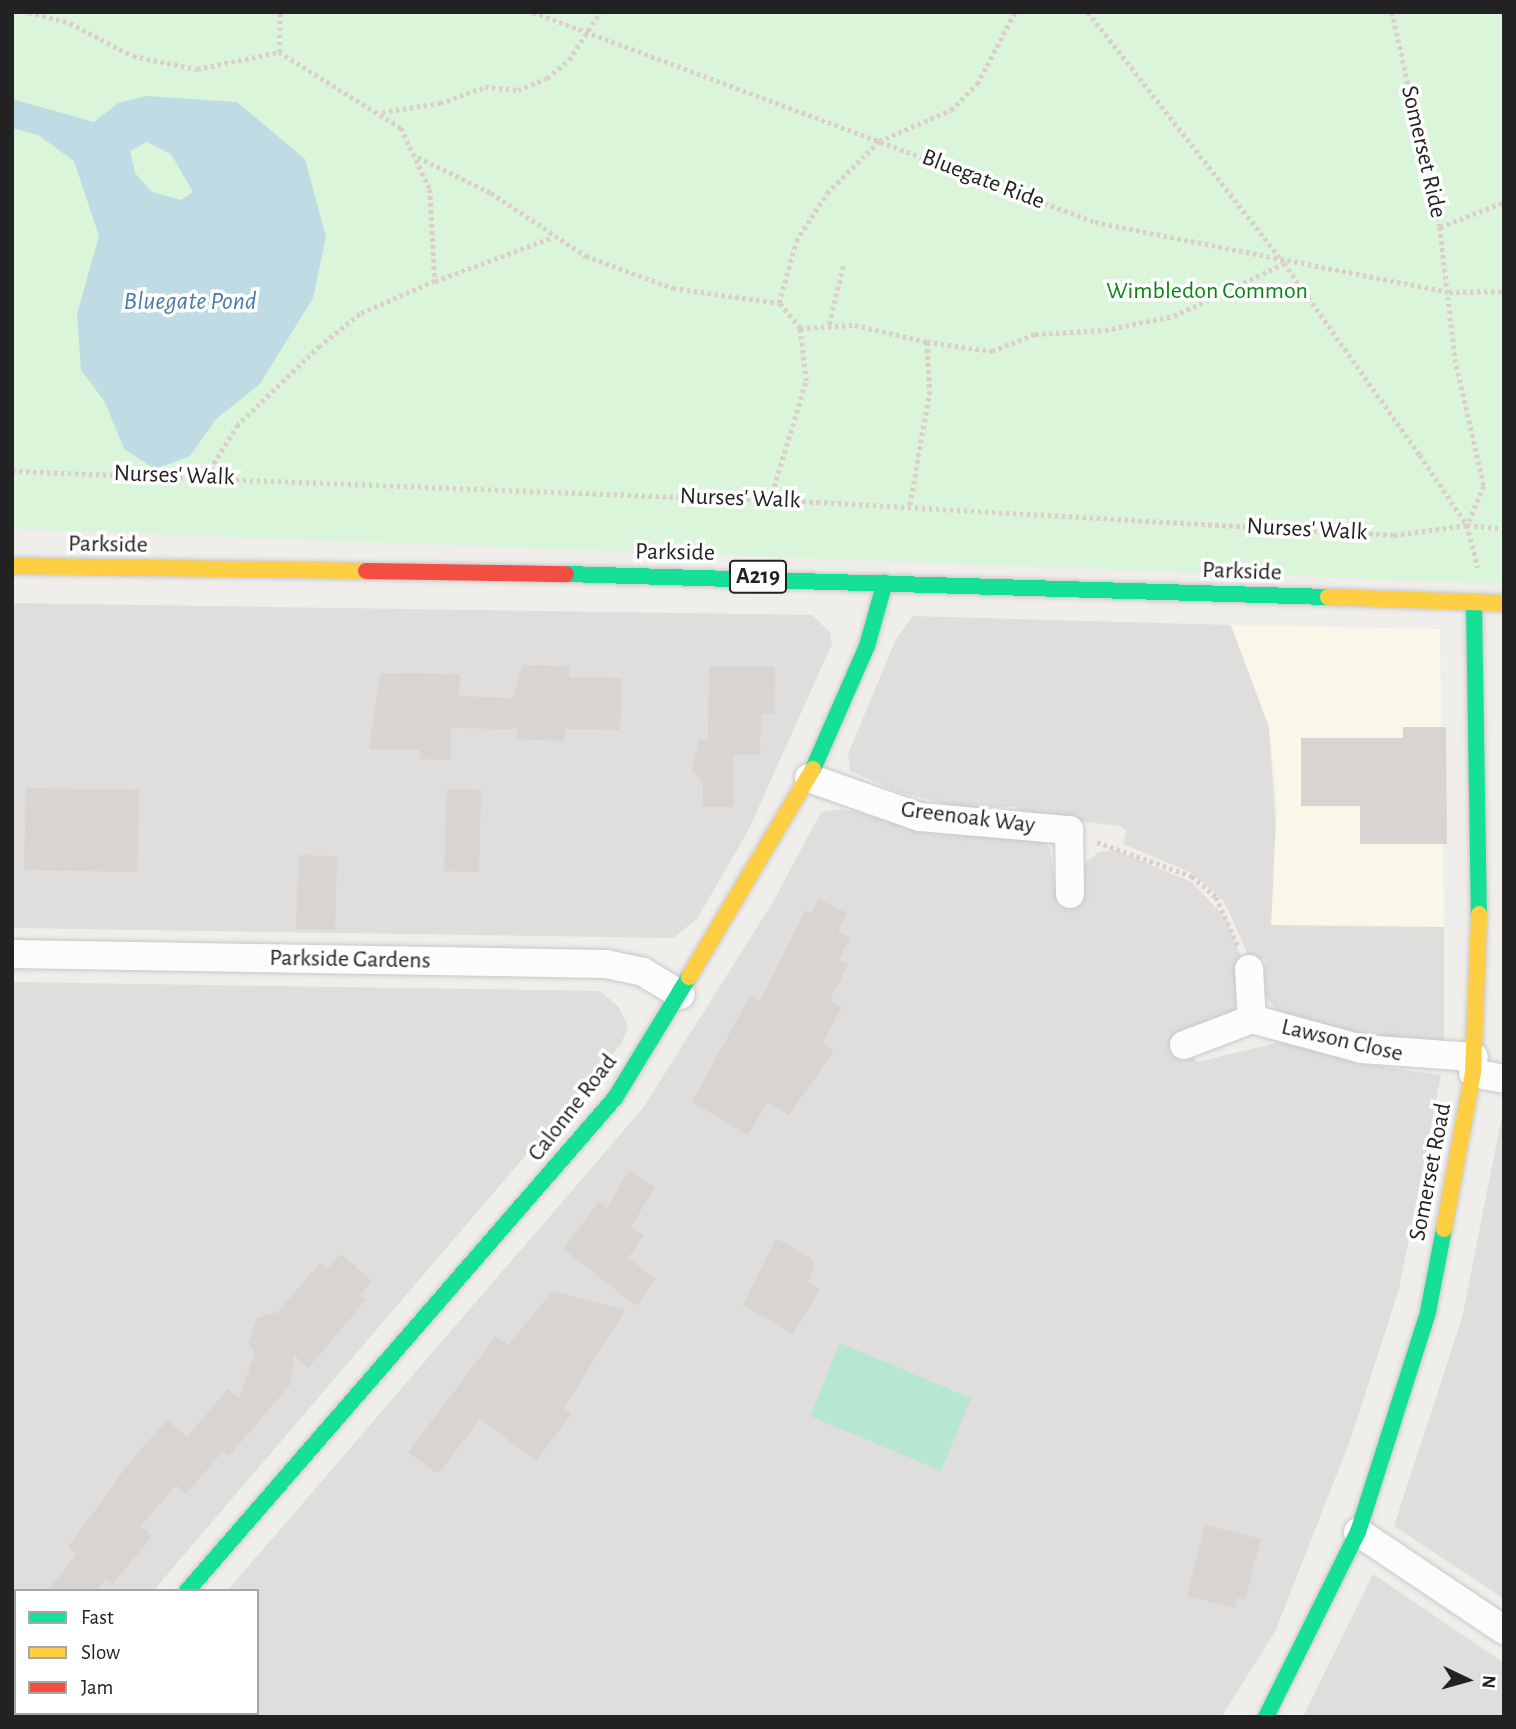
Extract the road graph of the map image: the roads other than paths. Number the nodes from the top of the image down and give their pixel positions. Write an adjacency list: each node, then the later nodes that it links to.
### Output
1 (12, 566): 2 (street, Parkside / A219)
2 (885, 582): 3 (street, Parkside / A219); 5 (street, Calonne Road)
3 (1480, 603): 4 (street, Parkside / A219); 12 (street, Somerset Road)
4 (1504, 603)
5 (809, 778): 6 (street, Greenoak Way); 9 (street, Calonne Road)
6 (1070, 894)
7 (12, 954): 9 (street, Parkside Gardens)
8 (1249, 969): 10 (street, Lawson Close)
9 (681, 995): 15 (street, Calonne Road)
10 (1252, 1019): 11 (street, Lawson Close); 12 (street, Lawson Close)
11 (1184, 1045)
12 (1474, 1065): 13 (street, Lawson Close); 14 (street, Somerset Road)
13 (1504, 1079)
14 (1358, 1532): 16 (street); 17 (street, Somerset Road)
15 (189, 1589)
16 (1504, 1630)
17 (1266, 1717)

